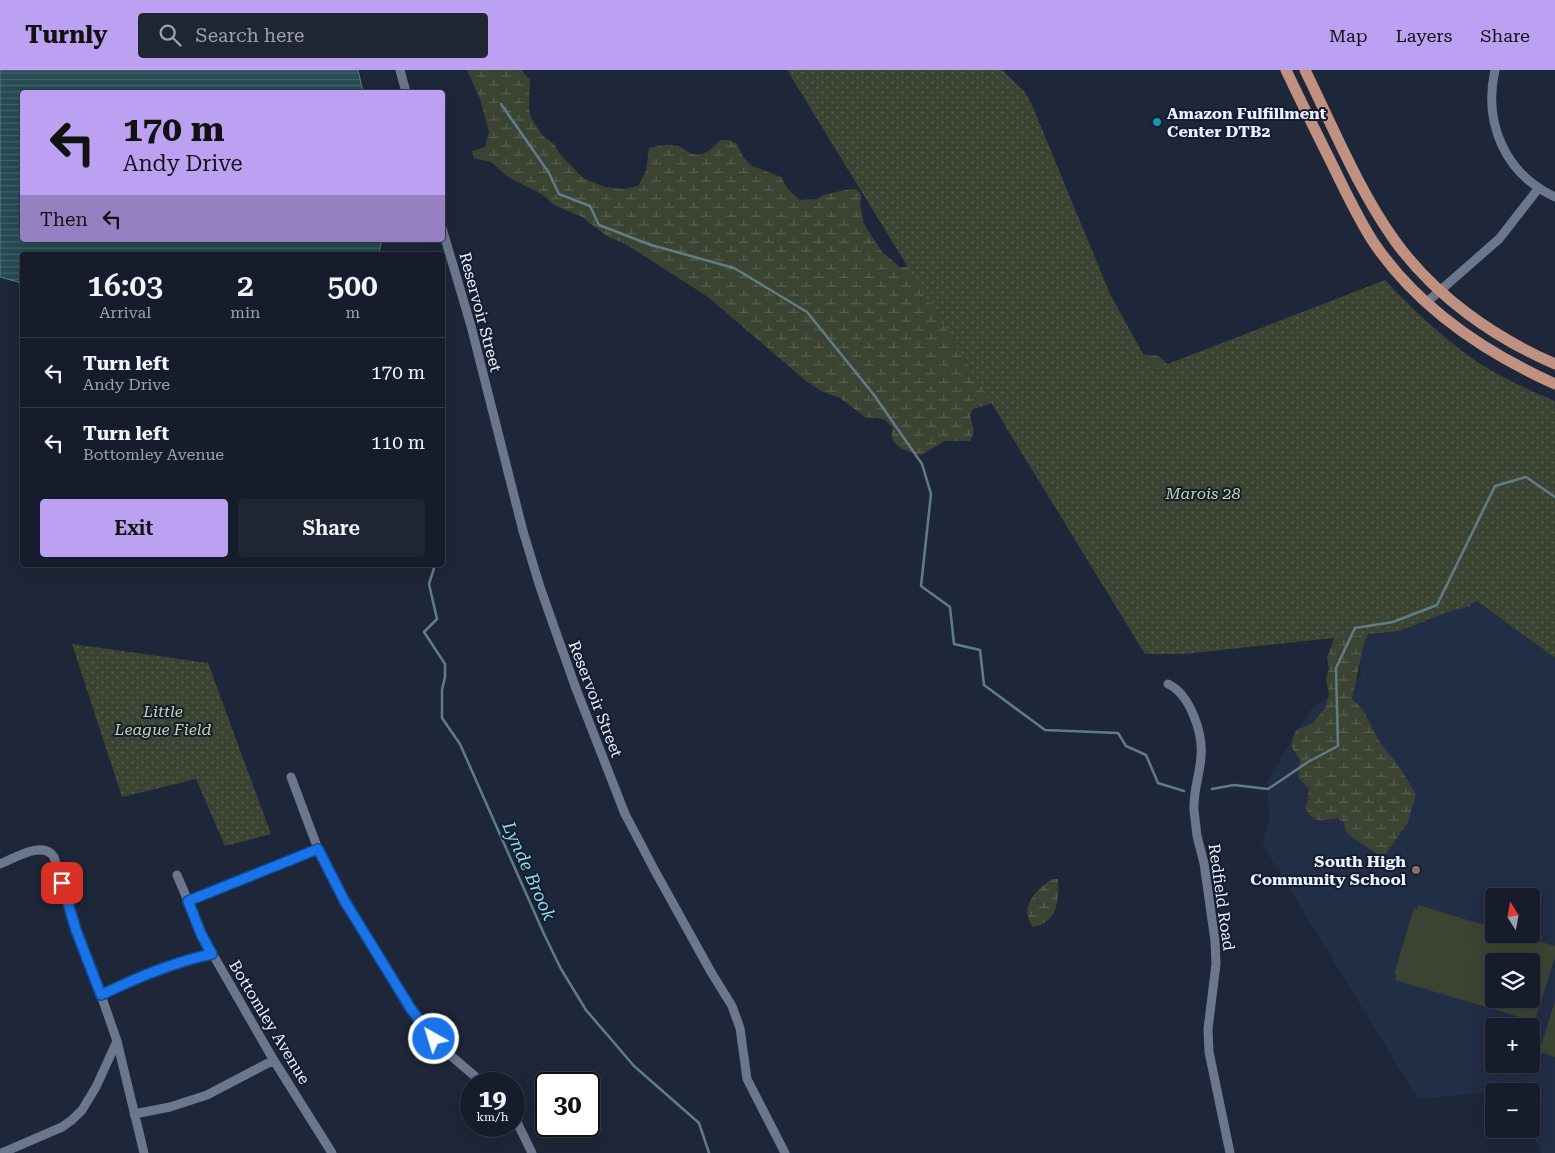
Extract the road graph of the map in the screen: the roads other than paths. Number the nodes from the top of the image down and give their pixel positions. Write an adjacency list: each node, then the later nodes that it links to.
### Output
1 (400, 70): 5 (street)
2 (1286, 70): 10 (main road)
3 (1305, 70): 9 (main road)
4 (1495, 70): 6 (street)
5 (405, 90)
6 (1538, 189): 7 (street); 9 (street)
7 (1555, 197)
8 (445, 238): 30 (street, Reservoir Street)
9 (1440, 290): 10 (street); 11 (main road)
10 (1427, 302): 12 (main road)
11 (1555, 364)
12 (1555, 384)
13 (1168, 684): 31 (street, Redfield Road)
14 (291, 777): 15 (street)
15 (318, 849): 18 (street); 23 (street)
16 (0, 864): 20 (street)
17 (177, 875): 18 (street, Bottomley Avenue)
18 (188, 901): 19 (street, Bottomley Avenue)
19 (212, 954): 20 (street); 22 (street, Bottomley Avenue)
20 (101, 995): 21 (street)
21 (117, 1041): 24 (street); 26 (street)
22 (274, 1060): 24 (street); 28 (street, Bottomley Avenue)
23 (470, 1072)
24 (134, 1114): 27 (street)
25 (524, 1137): 29 (street)
26 (2, 1153)
27 (144, 1153)
28 (332, 1153)
29 (532, 1153)
30 (785, 1153)
31 (1230, 1153)

